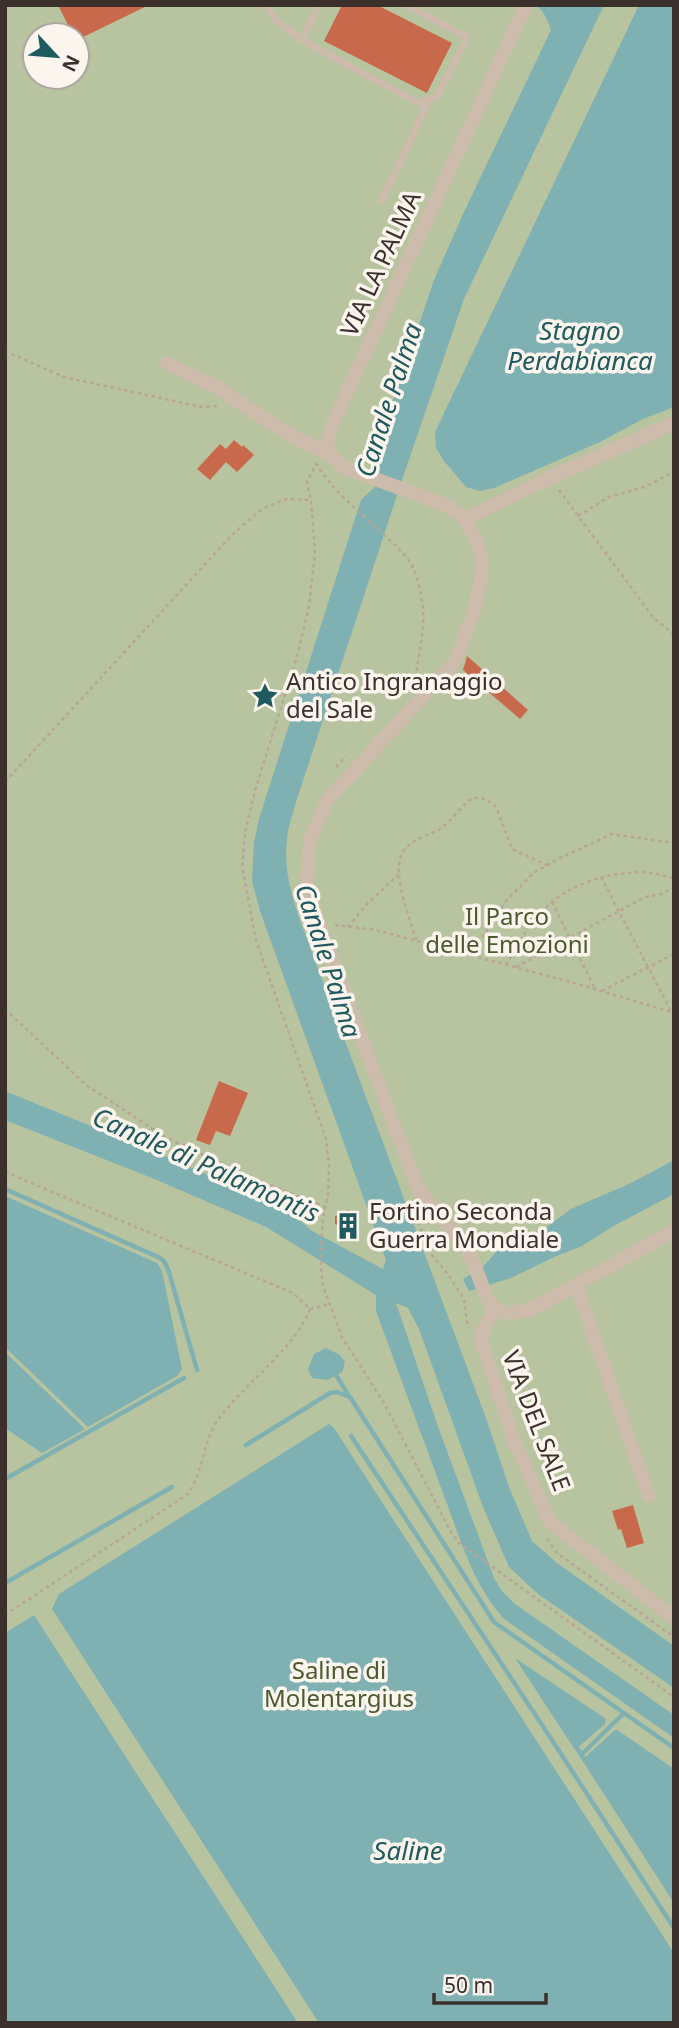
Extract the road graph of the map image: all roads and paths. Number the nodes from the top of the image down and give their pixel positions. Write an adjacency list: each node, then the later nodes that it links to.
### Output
1 (265, 5): 5 (lane)
2 (318, 5): 5 (lane)
3 (406, 5): 6 (lane)
4 (526, 5): 12 (street, VIA LA PALMA)
5 (302, 40): 6 (lane)
6 (429, 99): 7 (lane)
7 (382, 201)
8 (5, 351): 10 (path)
9 (167, 363): 10 (street)
10 (243, 405): 12 (street)
11 (674, 423): 15 (street)
12 (329, 453): 13 (path); 18 (street)
13 (316, 463): 16 (path); 20 (path)
14 (674, 472): 17 (path)
15 (550, 478): 17 (path); 18 (street)
16 (312, 500): 21 (path); 44 (path)
17 (578, 516): 19 (path)
18 (465, 519): 30 (street)
19 (674, 635)
20 (421, 684)
21 (5, 782)
22 (674, 843): 23 (path)
23 (547, 865): 24 (path); 35 (path)
24 (398, 874): 31 (path); 33 (path)
25 (601, 877): 26 (path); 28 (path); 29 (path)
26 (674, 878)
27 (674, 887): 29 (path)
28 (552, 902): 32 (path); 36 (path)
29 (619, 911): 32 (path); 37 (path)
30 (319, 923): 31 (path); 49 (street)
31 (348, 927): 33 (path)
32 (570, 938): 38 (path); 39 (path)
33 (416, 940): 35 (path)
34 (674, 954): 37 (path)
35 (471, 955): 36 (path)
36 (506, 965): 38 (path)
37 (648, 967): 40 (path); 42 (path)
38 (516, 968): 39 (path)
39 (595, 989): 40 (path)
40 (602, 991): 42 (path)
41 (5, 1009): 44 (path)
42 (673, 1013)
43 (5, 1172): 48 (path)
44 (326, 1207): 47 (path)
45 (674, 1231): 46 (street)
46 (576, 1285): 49 (street); 50 (street)
47 (329, 1304): 48 (path); 53 (path)
48 (310, 1309): 51 (path)
49 (496, 1310): 52 (street, VIA DEL SALE)
50 (649, 1496)
51 (5, 1615)
52 (674, 1618)
53 (674, 1697)

